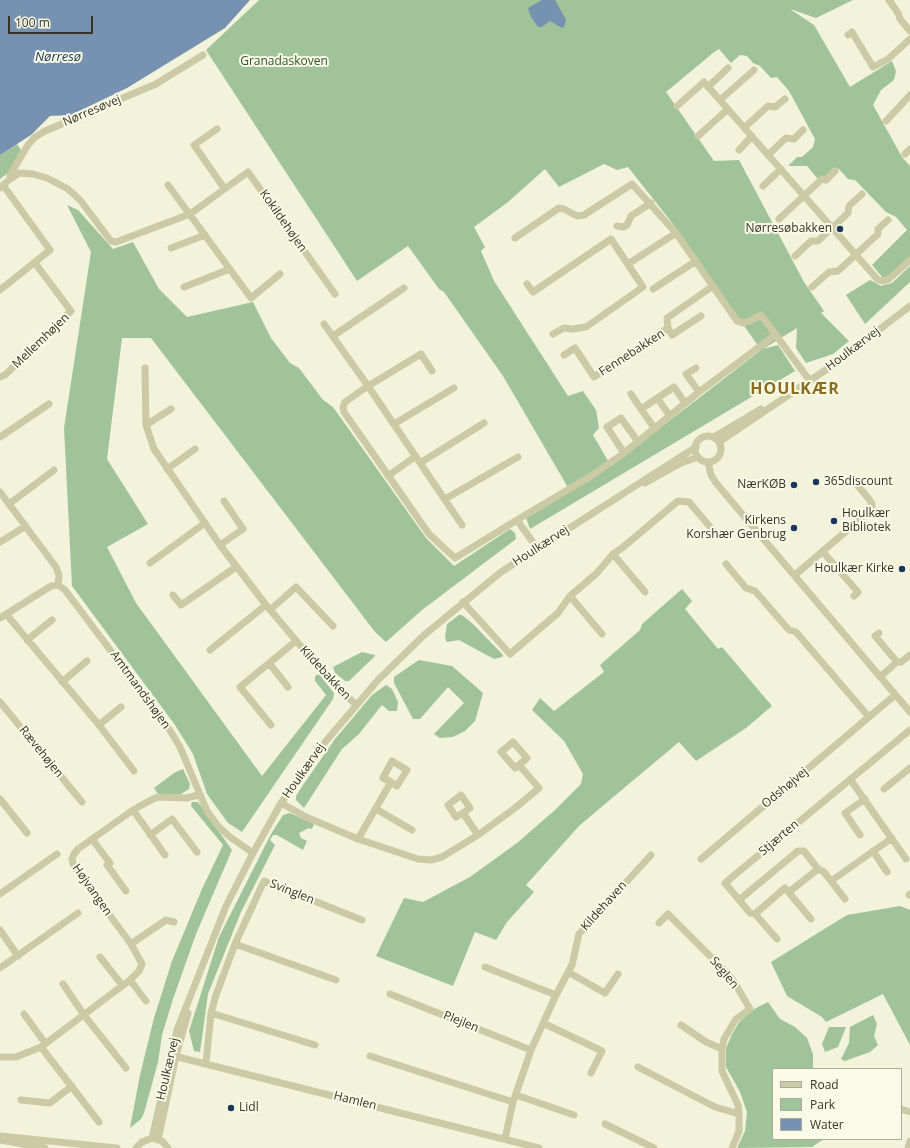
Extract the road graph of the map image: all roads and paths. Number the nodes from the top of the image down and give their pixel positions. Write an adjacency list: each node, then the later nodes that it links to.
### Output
1 (889, 0): 2 (street)
2 (910, 31)
3 (848, 35): 4 (street)
4 (910, 39)
5 (203, 55): 24 (street, Nørresøvej)
6 (728, 68): 8 (street)
7 (754, 70): 11 (street)
8 (708, 87): 11 (street); 12 (street)
9 (910, 96): 14 (street)
10 (785, 99): 15 (street)
11 (720, 100): 13 (street)
12 (677, 106)
13 (728, 109): 15 (street); 18 (street)
14 (886, 121)
15 (744, 128): 19 (street)
16 (217, 129): 28 (street)
17 (803, 130): 21 (street)
18 (698, 136)
19 (752, 136): 20 (street); 21 (street)
20 (738, 150)
21 (768, 155): 22 (street)
22 (780, 169): 27 (street); 30 (street)
23 (836, 172): 30 (street)
24 (10, 180): 26 (street); 32 (street, Kokildehøjen)
25 (168, 185): 32 (street)
26 (2, 186): 45 (street)
27 (763, 186)
28 (224, 188): 32 (street, Kokildehøjen); 56 (street, Kokildehøjen)
29 (862, 194): 36 (street)
30 (804, 196): 33 (street); 36 (street)
31 (651, 203): 35 (street); 37 (street); 39 (street)
32 (190, 214): 38 (street)
33 (779, 219)
34 (888, 220): 41 (street)
35 (617, 226)
36 (831, 228): 41 (street); 42 (street)
37 (676, 233): 44 (street); 46 (street)
38 (205, 235): 40 (street); 47 (street)
39 (515, 238)
40 (171, 248)
41 (855, 255): 43 (street); 52 (street)
42 (795, 256)
43 (910, 260)
44 (696, 261): 50 (street); 54 (street)
45 (35, 263): 55 (street); 68 (street, Mellemhøjen)
46 (628, 264): 49 (street); 61 (street)
47 (230, 270): 48 (street); 51 (street)
48 (280, 274)
49 (527, 284)
50 (713, 286): 60 (street, Fennebakken); 62 (street)
51 (184, 287)
52 (812, 287)
53 (404, 288): 63 (street)
54 (653, 289)
55 (0, 290)
56 (335, 294)
57 (910, 306): 69 (street, Houlkærvej)
58 (701, 316): 60 (street, Fennebakken)
59 (324, 324): 63 (street)
60 (668, 328): 64 (street, Fennebakken)
61 (553, 334)
62 (775, 335): 69 (street); 72 (street)
63 (334, 336): 70 (street)
64 (564, 355)
65 (145, 368): 82 (street, Kildebakken)
66 (696, 368): 72 (street)
67 (432, 371): 70 (street)
68 (0, 377)
69 (810, 381): 85 (street, Houlkærvej)
70 (368, 386): 81 (street); 97 (street)
71 (454, 388): 81 (street)
72 (699, 392): 76 (street)
73 (632, 394): 78 (street)
74 (657, 398): 76 (street); 78 (street); 79 (street)
75 (49, 404): 84 (street)
76 (685, 404): 79 (street)
77 (171, 409): 82 (street)
78 (641, 409): 83 (street)
79 (670, 416): 83 (street)
80 (484, 423): 94 (street)
81 (394, 424): 90 (street)
82 (146, 425): 95 (street, Kildebakken)
83 (655, 428): 86 (street)
84 (0, 437)
85 (716, 440): 87 (street); 93 (street)
86 (638, 442): 89 (street); 89 (street)
87 (696, 447): 91 (street); 100 (street, Houlkærvej)
88 (195, 449): 95 (street)
89 (624, 453): 104 (street)
90 (416, 456): 94 (street); 97 (street)
91 (698, 456): 93 (street); 100 (street, Houlkærvej)
92 (518, 457): 101 (street)
93 (708, 462): 117 (street)
94 (420, 463): 101 (street)
95 (167, 469): 105 (street, Kildebakken)
96 (54, 470): 103 (street)
97 (388, 476): 104 (street)
98 (853, 480): 112 (street)
99 (0, 492): 103 (street)
100 (622, 494): 111 (street, Houlkærvej)
101 (445, 499): 106 (street)
102 (224, 501): 110 (street)
103 (9, 504): 107 (street)
104 (517, 520): 111 (street)
105 (205, 523): 110 (street, Kildebakken); 114 (street)
106 (462, 525)
107 (26, 526): 109 (street); 118 (street)
108 (717, 535): 113 (street)
109 (0, 542)
110 (220, 545): 116 (street, Kildebakken)
111 (537, 548): 123 (street, Houlkærvej)
112 (823, 552): 117 (street); 122 (street)
113 (613, 554): 119 (street); 121 (street)
114 (150, 563)
115 (726, 564): 145 (street)
116 (236, 567): 120 (street); 124 (street, Kildebakken)
117 (795, 575): 137 (street)
118 (58, 585): 125 (street); 155 (street, Amtmandshøjen)
119 (645, 592)
120 (173, 595)
121 (570, 596): 123 (street); 129 (street)
122 (854, 596)
123 (464, 602): 142 (street, Houlkærvej)
124 (268, 607): 127 (street); 131 (street, Kildebakken); 132 (street)
125 (3, 616): 130 (street)
126 (52, 620): 130 (street)
127 (333, 626)
128 (879, 633): 135 (street)
129 (602, 634)
130 (27, 640): 138 (street)
131 (296, 641): 136 (street, Kildebakken); 142 (street, Kildebakken)
132 (210, 650)
133 (910, 655): 135 (street)
134 (87, 661): 138 (street)
135 (898, 662): 137 (street)
136 (269, 663): 139 (street); 147 (street, Kildebakken)
137 (880, 677): 140 (street)
138 (62, 682): 146 (street)
139 (288, 687)
140 (895, 695): 144 (street); 145 (street, Odshøjvej)
141 (0, 702): 158 (street, Rævehøjen)
142 (356, 705): 159 (street, Houlkærvej)
143 (121, 707): 146 (street)
144 (910, 712)
145 (869, 717): 177 (street, Odshøjvej)
146 (99, 725): 151 (street)
147 (271, 725)
148 (910, 730): 152 (street, Stjærten)
149 (519, 765): 166 (street)
150 (910, 768): 154 (street)
151 (134, 771)
152 (850, 779): 157 (street); 186 (street, Stjærten)
153 (391, 782): 160 (street)
154 (884, 789)
155 (199, 795): 161 (street, Højvangen); 173 (street, Amtmandshøjen)
156 (0, 799): 164 (street)
157 (865, 799): 167 (street); 168 (street)
158 (82, 802)
159 (281, 803): 170 (street); 173 (street, Houlkærvej)
160 (376, 809): 163 (street); 170 (street)
161 (133, 810): 165 (street); 169 (street, Højvangen)
162 (463, 813): 166 (street)
163 (412, 830)
164 (28, 833)
165 (150, 835): 172 (street); 175 (street)
166 (478, 835): 170 (street)
167 (860, 835)
168 (892, 838): 171 (street); 178 (street)
169 (92, 839): 182 (street); 195 (street, Højvangen)
170 (358, 839)
171 (873, 851): 180 (street); 181 (street)
172 (197, 852)
173 (253, 853): 219 (street, Houlkærvej)
174 (57, 854): 184 (street)
175 (165, 855)
176 (651, 855): 201 (street, Kildehaven)
177 (701, 859)
178 (906, 859)
179 (818, 869): 181 (street, Stjærten); 183 (street); 186 (street, Stjærten)
180 (887, 872)
181 (830, 881): 185 (street, Stjærten)
182 (126, 891)
183 (789, 892): 188 (street); 189 (street)
184 (0, 894)
185 (845, 899)
186 (739, 900): 188 (street, Stjærten)
187 (78, 913): 197 (street)
188 (755, 914): 194 (street, Stjærten)
189 (811, 919)
190 (362, 920): 196 (street, Svinglen)
191 (174, 922): 195 (street)
192 (659, 923): 217 (street, Seglen)
193 (0, 930): 197 (street)
194 (777, 939)
195 (131, 944): 203 (street, Højvangen)
196 (235, 944): 204 (street); 210 (street, Svinglen)
197 (18, 956): 200 (street)
198 (100, 957): 206 (street)
199 (485, 967): 208 (street)
200 (0, 968)
201 (568, 972): 202 (street); 208 (street)
202 (618, 974)
203 (130, 980): 206 (street, Højvangen); 209 (street)
204 (336, 980)
205 (63, 984): 212 (street)
206 (122, 985): 212 (street, Højvangen)
207 (390, 994): 218 (street, Plejlen)
208 (556, 995): 213 (street)
209 (146, 1001)
210 (211, 1013): 216 (street); 222 (street, Svinglen)
211 (24, 1014): 215 (street)
212 (84, 1015): 215 (street, Højvangen); 224 (street)
213 (543, 1023): 218 (street); 225 (street)
214 (681, 1025): 217 (street)
215 (43, 1045): 221 (street, Højvangen); 226 (street)
216 (314, 1045)
217 (722, 1048): 229 (street, Seglen)
218 (531, 1050): 227 (street)
219 (173, 1055): 222 (street, Hamlen); 234 (street, Houlkærvej)
220 (370, 1056): 227 (street)
221 (0, 1057)
222 (206, 1064): 235 (street, Hamlen)
223 (638, 1067): 229 (street)
224 (126, 1068)
225 (591, 1073)
226 (72, 1086): 228 (street); 231 (street)
227 (515, 1099): 230 (street); 235 (street)
228 (21, 1100)
229 (739, 1114): 244 (street, Seglen)
230 (574, 1115)
231 (99, 1122)
232 (605, 1124): 243 (street)
233 (0, 1136): 239 (street)
234 (155, 1139): 240 (street); 241 (street)
235 (505, 1139): 242 (street, Hamlen)
236 (0, 1140): 238 (street)
237 (910, 1141): 245 (street)
238 (45, 1148)
239 (117, 1148)
240 (136, 1148)
241 (168, 1148)
242 (539, 1148)
243 (654, 1148)
244 (732, 1148)
245 (908, 1148)

